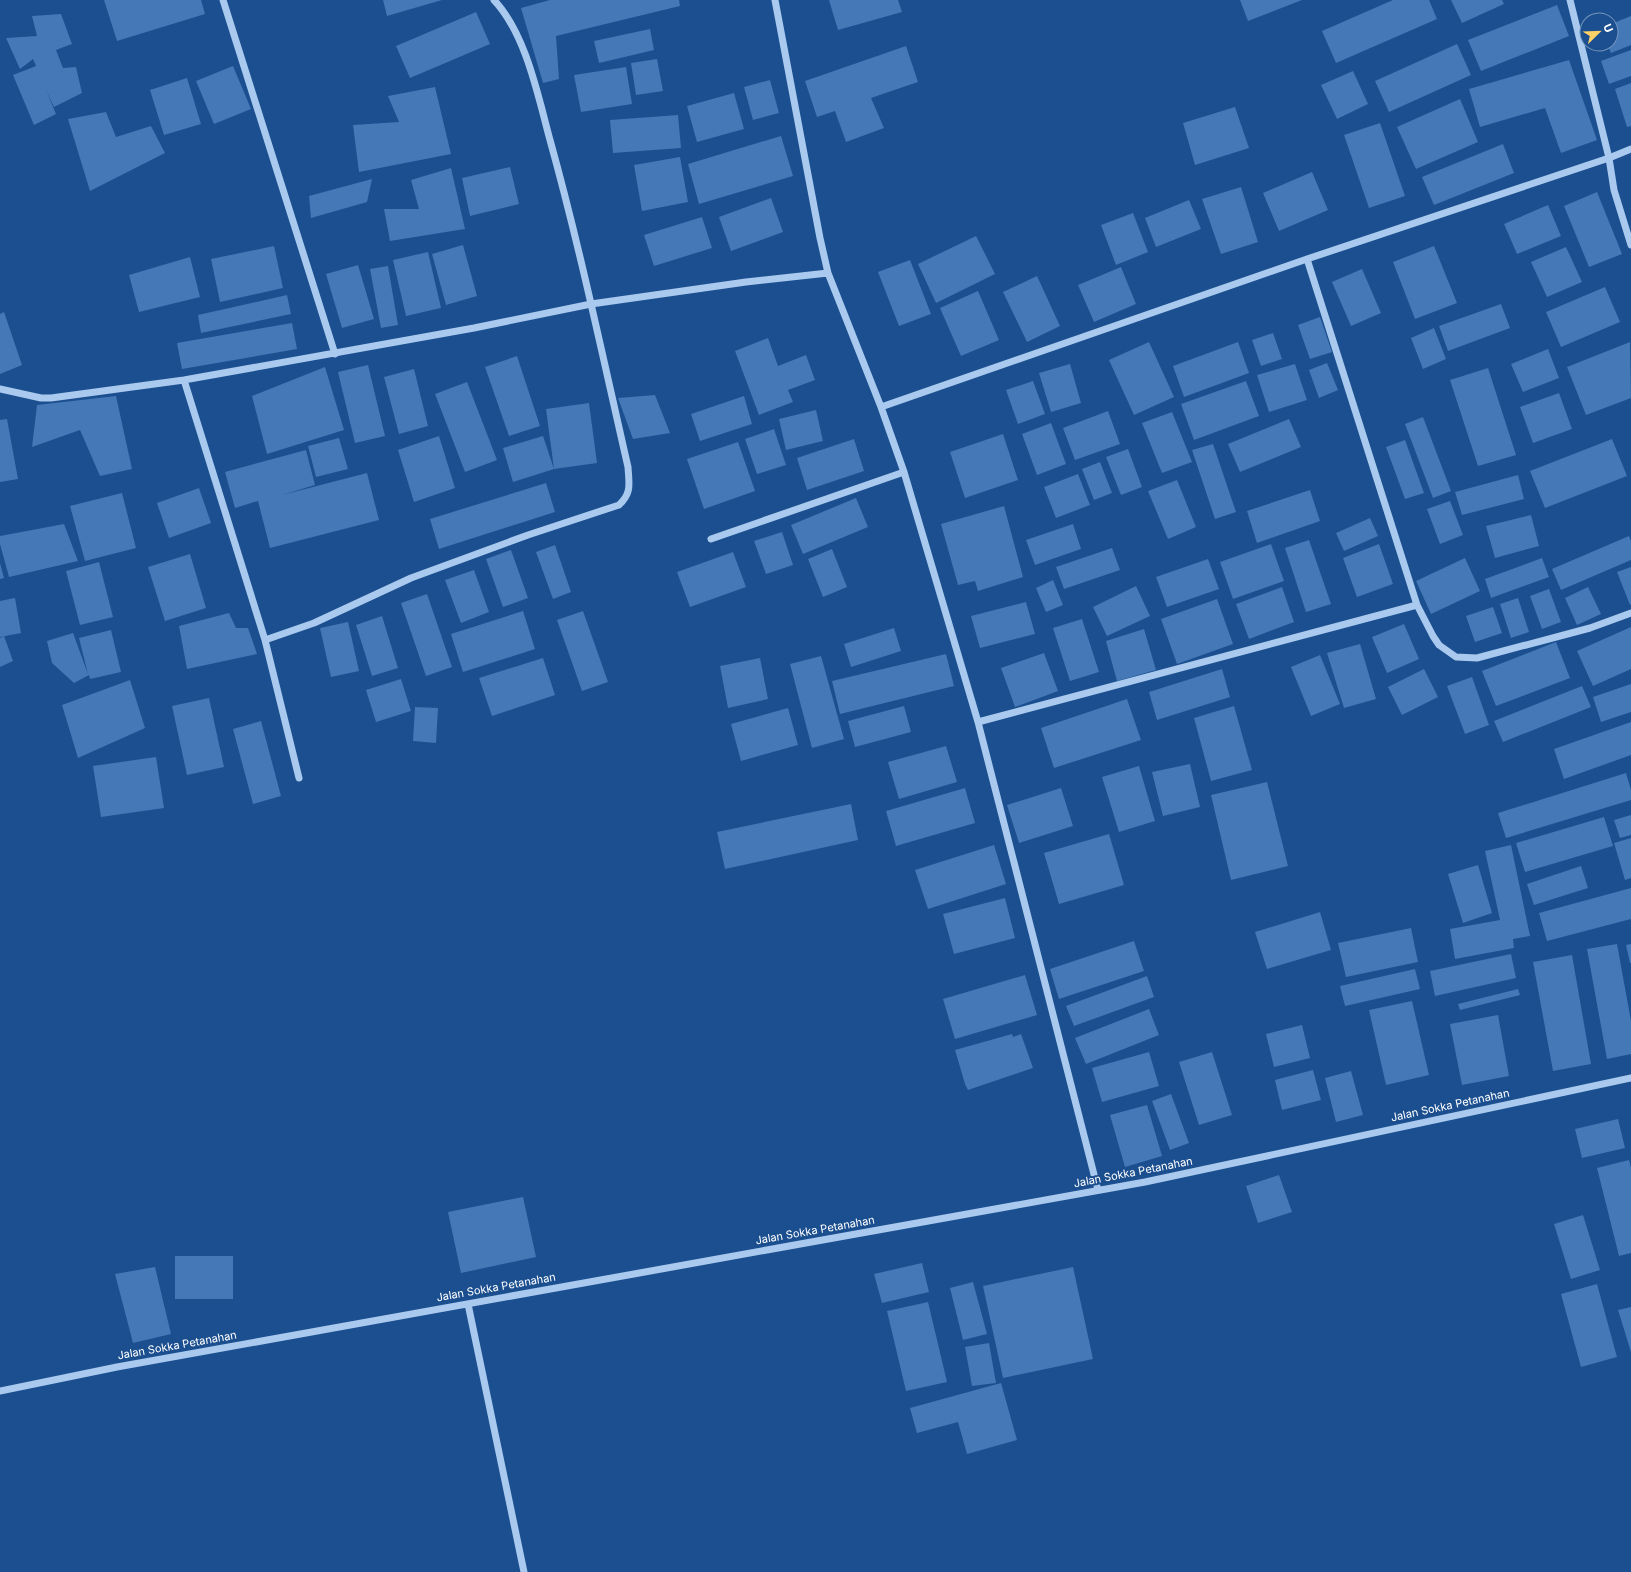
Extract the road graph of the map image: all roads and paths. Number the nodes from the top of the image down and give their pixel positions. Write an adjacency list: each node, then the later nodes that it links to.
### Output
1 (223, 0): 11 (street)
2 (494, 0): 10 (street)
3 (775, 0): 9 (street)
4 (1570, 0): 6 (street)
5 (1631, 149): 6 (street)
6 (1609, 158): 7 (street); 8 (street)
7 (1631, 245)
8 (1307, 259): 14 (street); 17 (street)
9 (828, 273): 10 (street); 14 (street)
10 (591, 304): 11 (street); 19 (street)
11 (335, 354): 12 (street)
12 (184, 380): 13 (street); 19 (street)
13 (0, 389)
14 (881, 407): 15 (street)
15 (904, 472): 16 (street); 20 (street)
16 (711, 539)
17 (1418, 605): 18 (street); 20 (street)
18 (1631, 613)
19 (265, 640): 21 (street)
20 (978, 722): 23 (street)
21 (299, 778)
22 (1631, 1078): 23 (street, Jalan Sokka Petanahan)
23 (1098, 1190): 24 (street, Jalan Sokka Petanahan)
24 (468, 1304): 25 (street, Jalan Sokka Petanahan); 26 (street)
25 (0, 1391)
26 (524, 1572)

